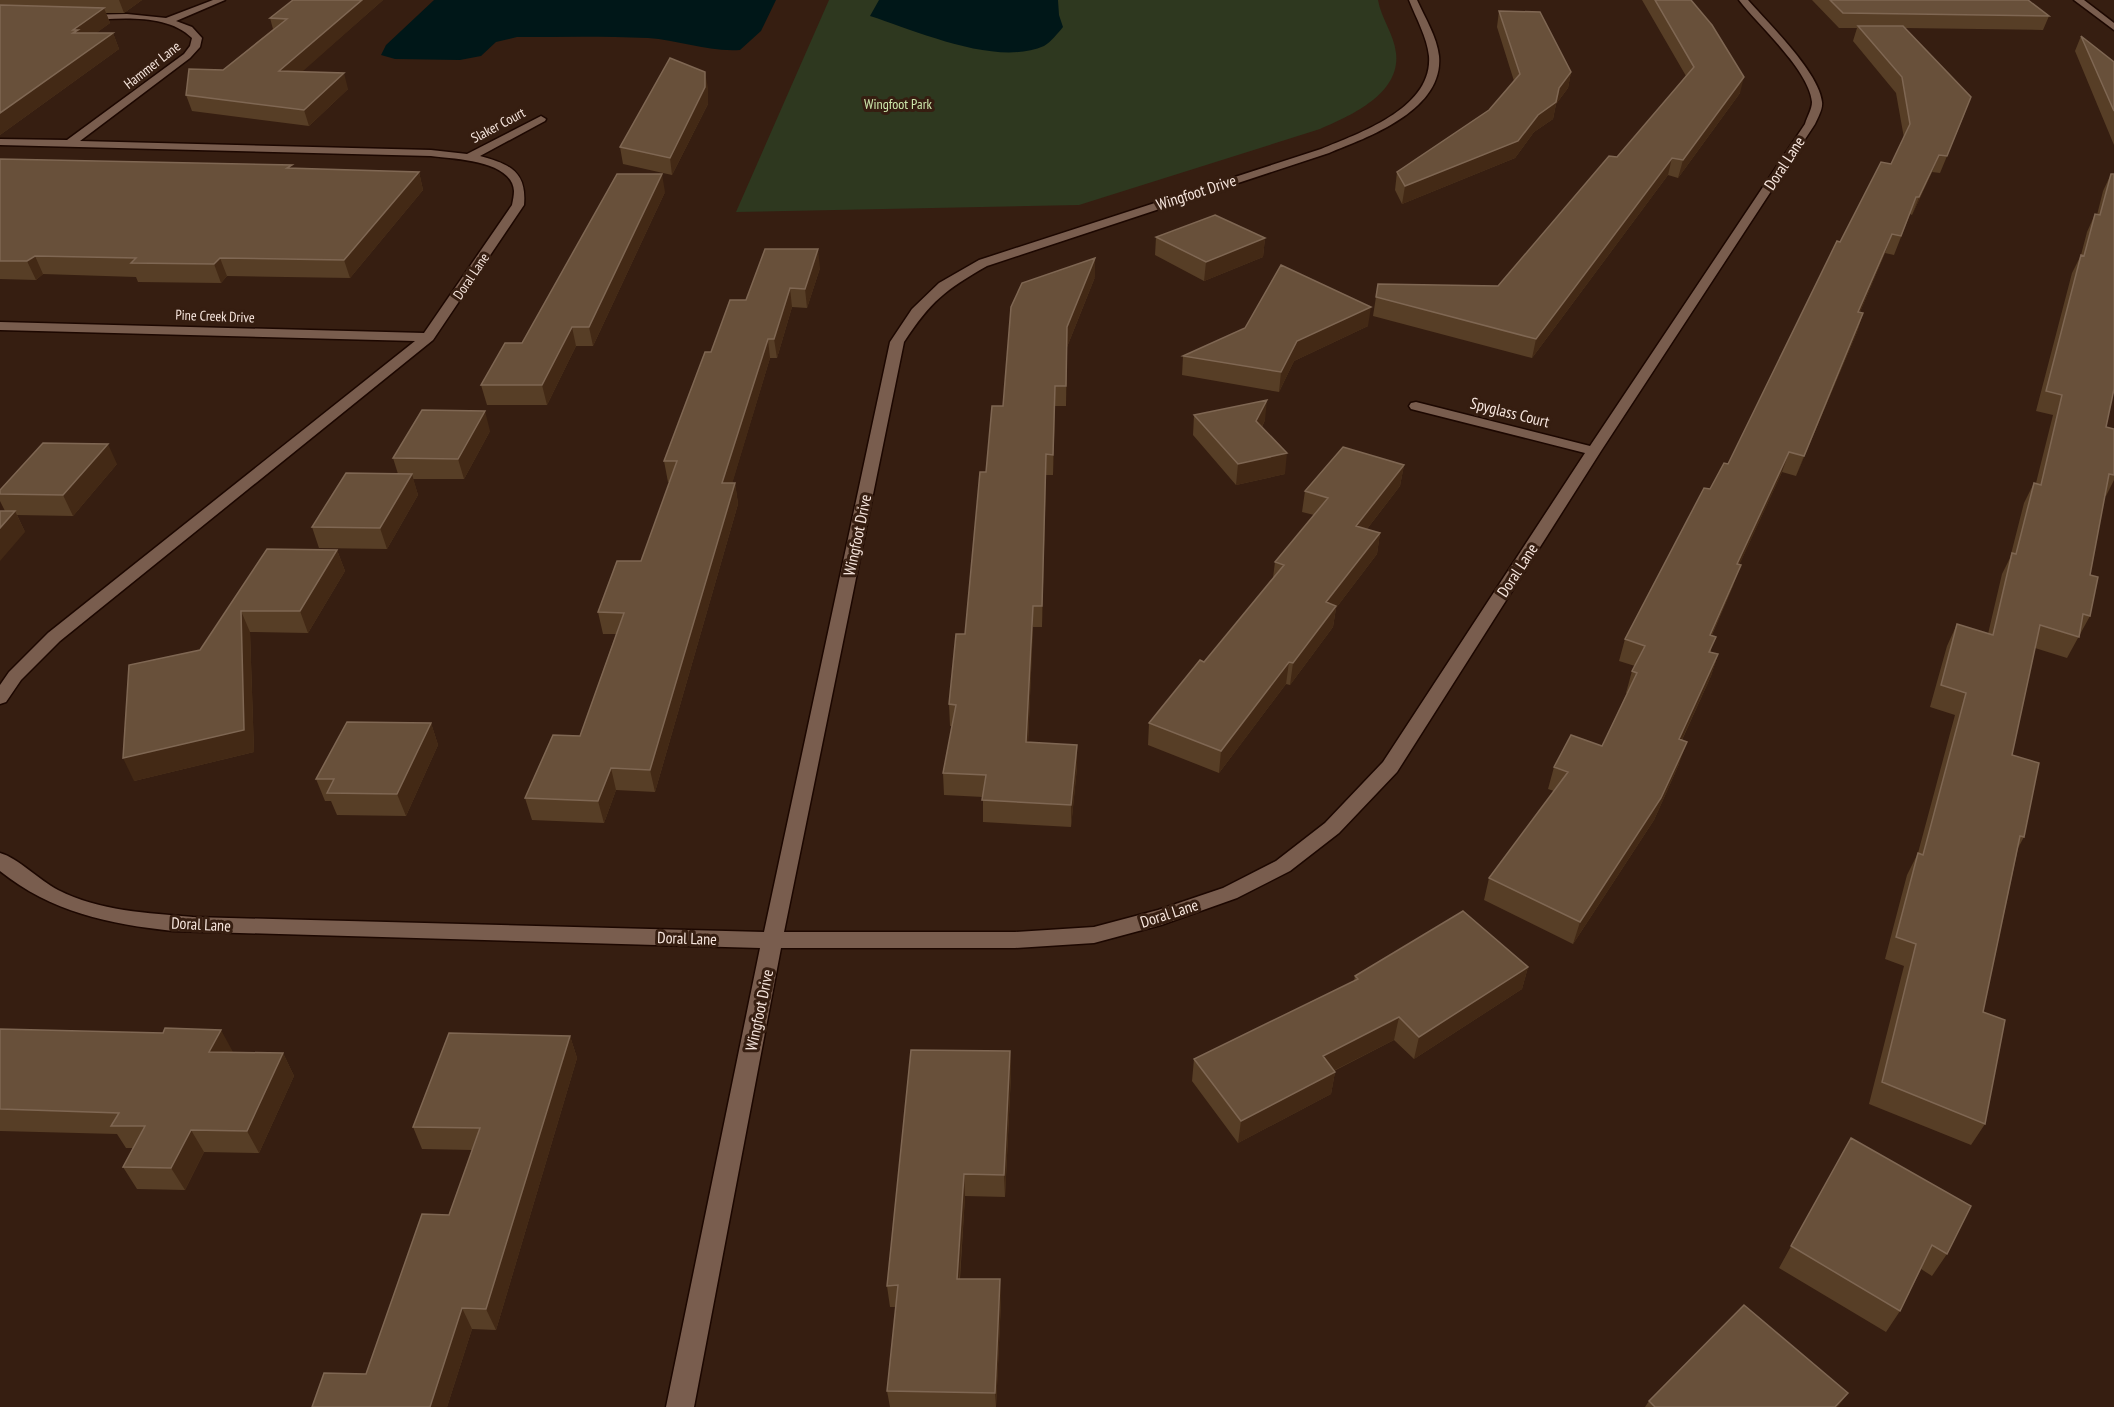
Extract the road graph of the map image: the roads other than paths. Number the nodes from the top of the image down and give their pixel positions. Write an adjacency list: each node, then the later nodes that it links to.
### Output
1 (221, 0): 6 (street)
2 (1413, 0): 18 (street, Wingfoot Drive)
3 (1743, 0): 15 (street, Doral Lane)
4 (2078, 0): 7 (street)
5 (67, 17): 6 (street, Hammer Lane)
6 (167, 21): 10 (street, Hammer Lane)
7 (2114, 27)
8 (541, 119): 11 (street, Slaker Court)
9 (0, 142): 10 (street, Doral Lane)
10 (69, 144): 11 (street, Doral Lane)
11 (468, 158): 13 (street, Doral Lane)
12 (0, 326): 13 (street, Pine Creek Drive)
13 (428, 337): 16 (street, Doral Lane)
14 (1416, 406): 15 (street, Spyglass Court)
15 (1594, 451): 18 (street, Doral Lane)
16 (0, 698)
17 (0, 860): 18 (street, Doral Lane)
18 (773, 940): 19 (street, Wingfoot Drive)
19 (680, 1407)

